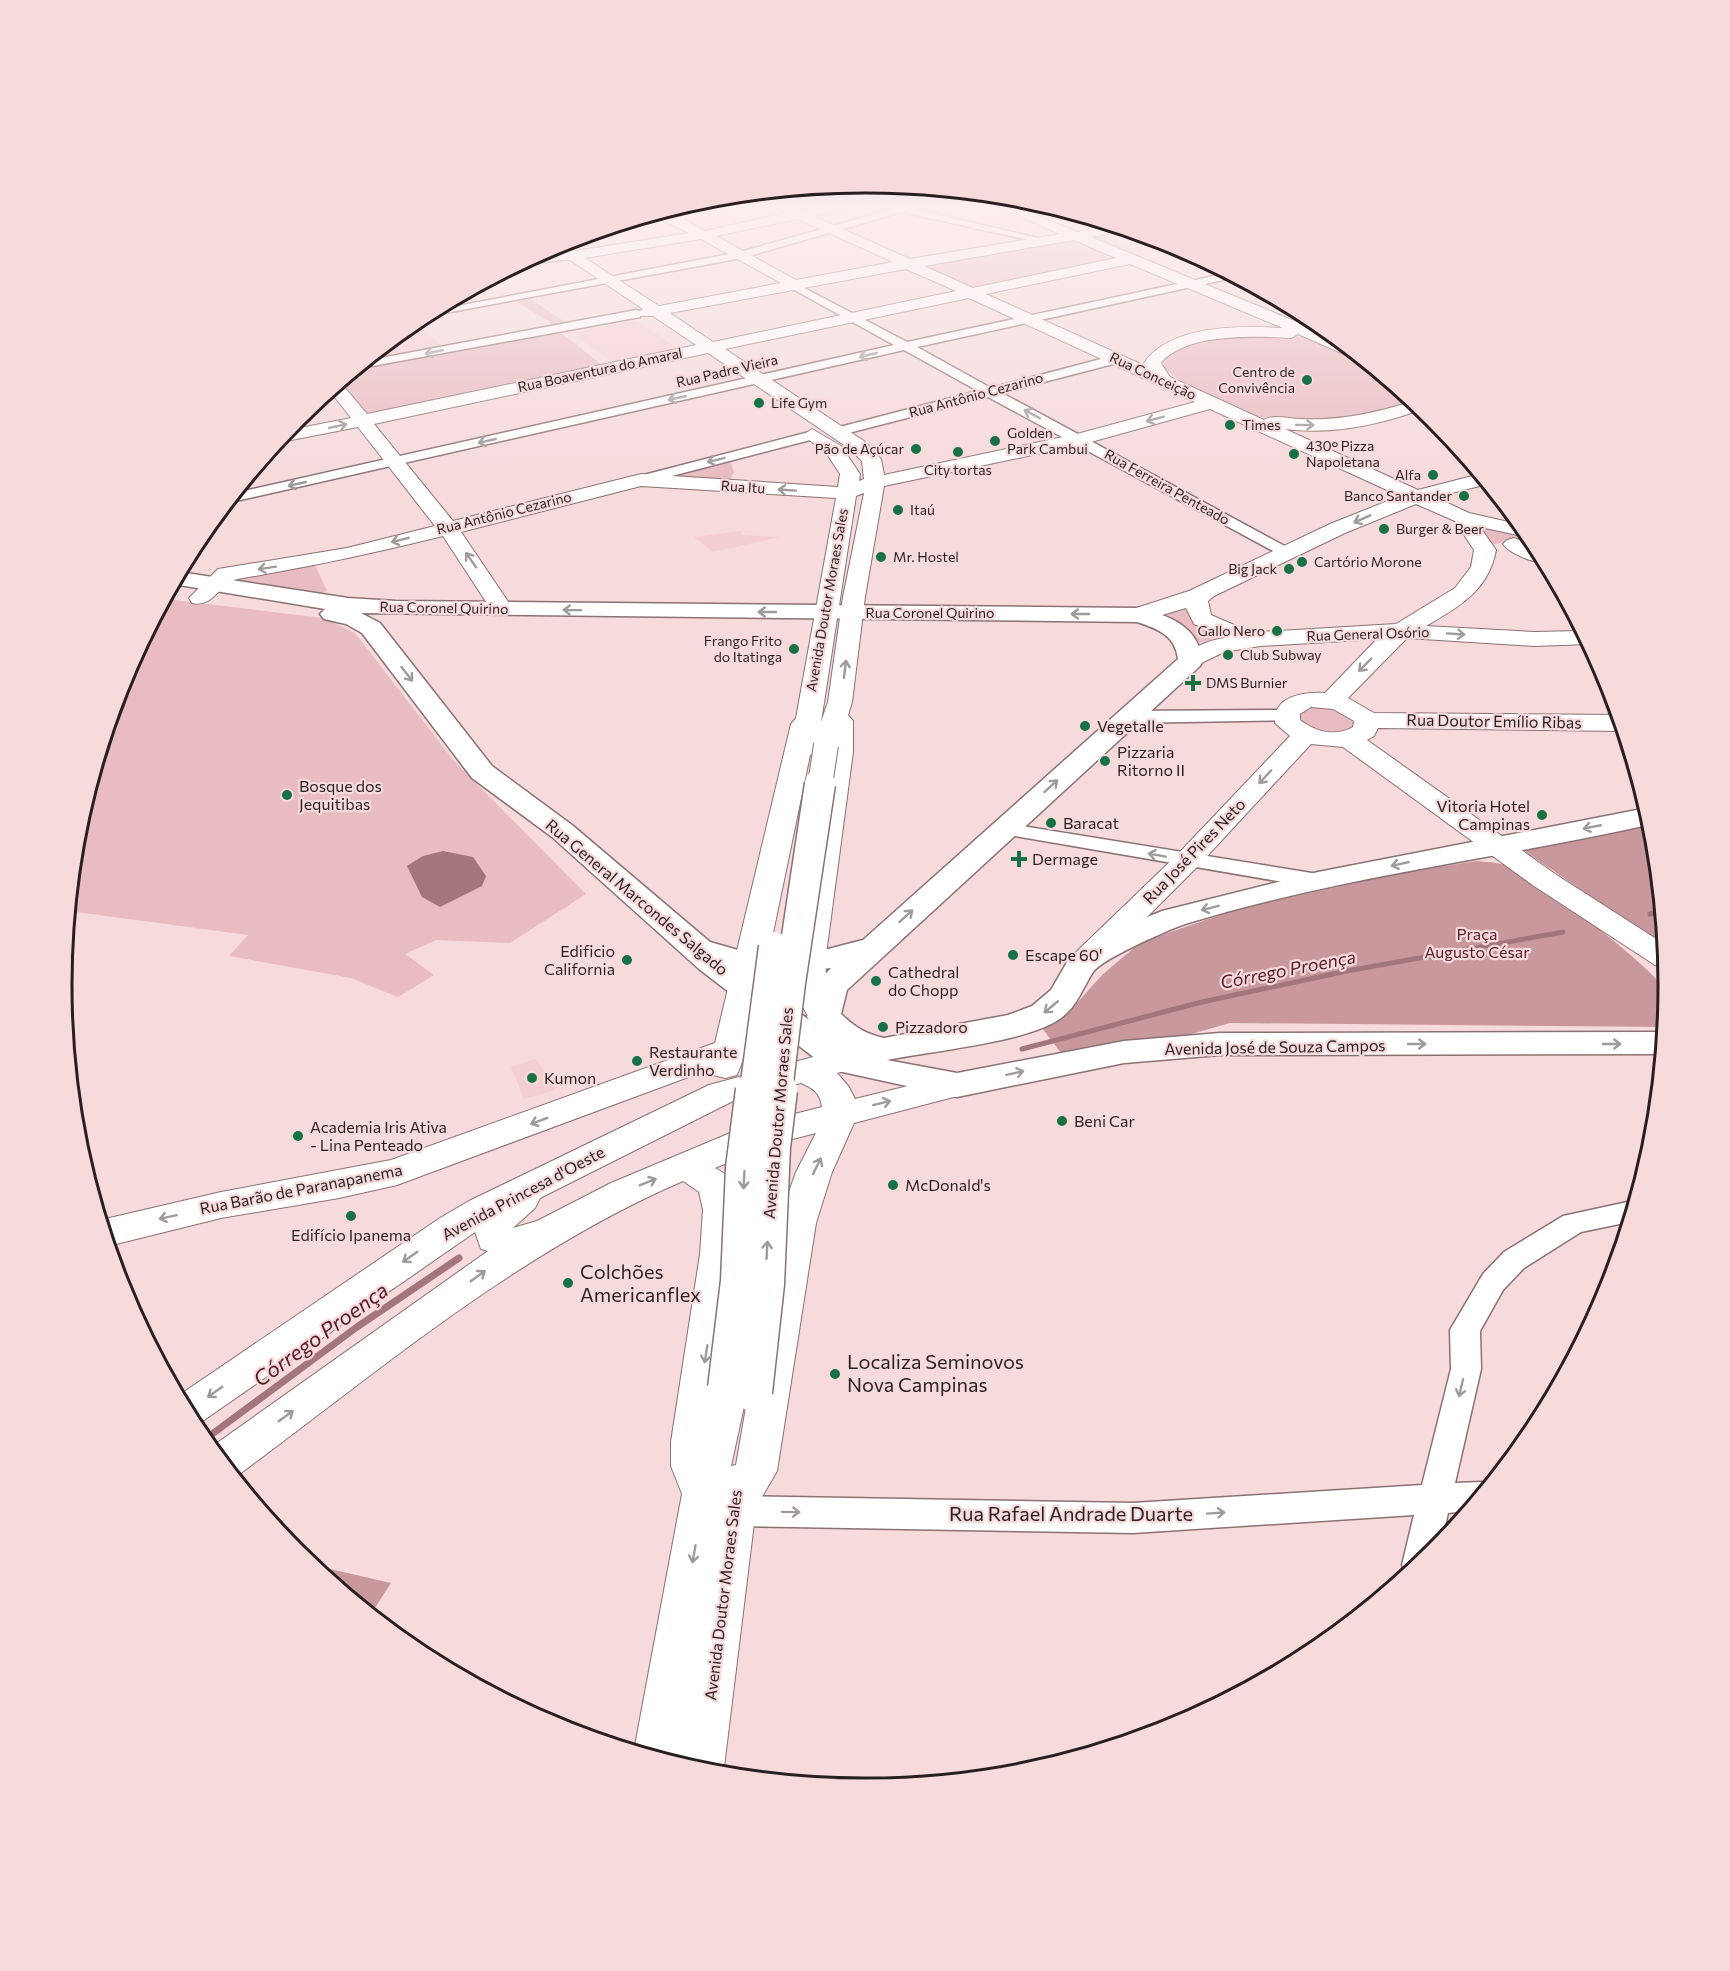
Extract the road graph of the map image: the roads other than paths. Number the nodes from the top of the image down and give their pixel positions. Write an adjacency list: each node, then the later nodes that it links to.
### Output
1 (522, 297): 9 (street)
2 (624, 297): 10 (main road)
3 (723, 297): 10 (main road)
4 (816, 297): 12 (street, Rua Ferreira Penteado)
5 (946, 297): 12 (main road, Rua Boaventura do Amaral)
6 (980, 297): 13 (main road, Rua Conceição)
7 (1132, 297): 13 (street, Rua Padre Vieira)
8 (1220, 297): 14 (main road)
9 (449, 311)
10 (648, 312): 18 (main road); 19 (main road, Avenida Doutor Moraes Sales); 21 (street, one-way to 21)
11 (1288, 315): 14 (main road)
12 (851, 317): 17 (street, Rua Ferreira Penteado); 18 (main road, Rua Boaventura do Amaral)
13 (1025, 319): 17 (street, Rua Padre Vieira); 20 (main road, Rua Conceição)
14 (1274, 319): 15 (main road)
15 (1319, 337): 16 (main road); 23 (main road)
16 (1325, 340)
17 (905, 346): 22 (street, Rua Padre Vieira, one-way to 22); 26 (street, Rua Ferreira Penteado)
18 (710, 347): 19 (main road, Rua Boaventura do Amaral); 22 (main road)
19 (691, 351): 24 (main road, Avenida Doutor Moraes Sales); 30 (main road, Rua Boaventura do Amaral)
20 (1116, 359): 23 (main road, Rua Conceição); 26 (street, Rua Antônio Cezarino)
21 (373, 364)
22 (760, 379): 24 (street, Rua Padre Vieira); 31 (main road)
23 (1165, 382): 27 (main road, Rua Conceição)
24 (740, 384): 33 (main road, Avenida Doutor Moraes Sales); 35 (street, Rua Padre Vieira, one-way to 35)
25 (340, 391): 30 (main road)
26 (990, 391): 31 (street, Rua Antônio Cezarino); 34 (street, Rua Ferreira Penteado, one-way to 26)
27 (1211, 403): 29 (main road, Rua Conceição); 34 (main road, one-way to 34)
28 (1408, 408): 29 (main road, one-way to 28)
29 (1247, 418): 40 (main road, Rua Conceição)
30 (364, 420): 32 (main road, Rua Boaventura do Amaral, one-way to 30); 35 (main road)
31 (837, 432): 38 (main road)
32 (295, 435)
33 (813, 435): 36 (street, Rua Antônio Cezarino, one-way to 36); 39 (main road, Avenida Doutor Moraes Sales)
34 (1080, 439): 38 (main road); 47 (street, Rua Ferreira Penteado)
35 (395, 462): 41 (street, Rua Padre Vieira, one-way to 41); 43 (main road)
36 (640, 480): 39 (main road, Rua Itu, one-way to 36); 43 (main road, Rua Antônio Cezarino)
37 (1476, 481): 40 (main road, Rua Coronel Quirino)
38 (884, 487): 39 (main road); 55 (main road, Avenida Doutor Moraes Sales)
39 (846, 493): 54 (main road, Avenida Doutor Moraes Sales)
40 (1416, 495): 42 (main road, Rua Conceição); 47 (main road, Rua Coronel Quirino, one-way to 47)
41 (241, 496)
42 (1462, 517): 44 (main road, Rua Conceição); 46 (main road)
43 (448, 528): 50 (main road, Rua Antônio Cezarino, one-way to 50); 53 (main road, one-way to 43)
44 (1516, 534)
45 (1519, 538): 46 (main road)
46 (1485, 550): 57 (main road)
47 (1287, 552): 52 (main road, Rua Coronel Quirino)
48 (187, 576): 50 (main road)
49 (183, 581): 50 (highway)
50 (206, 589): 51 (highway); 53 (highway, Rua Coronel Quirino); 82 (highway, Rua General Marcondes Salgado, one-way to 82)
51 (177, 591)
52 (1206, 591): 56 (main road, Rua Coronel Quirino); 59 (main road)
53 (502, 609): 54 (highway, Rua Coronel Quirino, one-way to 53)
54 (826, 612): 55 (highway, Rua Coronel Quirino); 63 (main road, Avenida Doutor Moraes Sales)
55 (852, 612): 56 (highway, Rua Coronel Quirino, one-way to 55); 62 (main road, Avenida Doutor Moraes Sales, one-way to 55)
56 (1138, 615): 60 (highway)
57 (1401, 631): 58 (main road, Rua General Osório, one-way to 58); 59 (main road, Rua General Osório); 61 (main road, one-way to 61)
58 (1577, 638)
59 (1260, 639): 60 (main road, Rua General Osório)
60 (1191, 661): 64 (highway)
61 (1331, 701): 66 (main road, Rua José Pires Neto); 67 (main road)
62 (840, 702): 68 (main road, Avenida Doutor Moraes Sales); 75 (main road)
63 (808, 706): 68 (main road, Avenida Doutor Moraes Sales); 74 (main road, Avenida Doutor Moraes Sales)
64 (1128, 717): 66 (street); 70 (highway, one-way to 64)
65 (1613, 723): 67 (main road, Rua Doutor Emílio Ribas)
66 (1296, 726): 67 (main road, Rua Doutor Emílio Ribas); 72 (main road, Rua José Pires Neto, one-way to 72)
67 (1358, 729): 71 (main road)
68 (816, 747): 102 (main road, Avenida Doutor Moraes Sales, bridge)
69 (1640, 818): 71 (highway, one-way to 71)
70 (1004, 829): 72 (street, one-way to 70); 77 (highway, one-way to 70)
71 (1493, 845): 73 (highway, one-way to 73); 76 (main road)
72 (1188, 860): 73 (street); 81 (main road, Rua José Pires Neto)
73 (1318, 881): 81 (highway, one-way to 81)
74 (765, 907): 75 (main road); 82 (main road, Avenida Doutor Moraes Sales)
75 (817, 913): 79 (main road)
76 (1620, 931): 78 (main road); 80 (main road)
77 (874, 945): 79 (highway); 83 (highway)
78 (1657, 953)
79 (810, 963): 82 (highway); 83 (main road)
80 (1657, 963)
81 (1081, 964): 86 (highway, one-way to 86)
82 (749, 974): 85 (main road, Avenida Doutor Moraes Sales); 87 (highway)
83 (824, 1017): 86 (highway)
84 (1655, 1043): 89 (highway, Avenida José de Souza Campos, one-way to 84)
85 (731, 1049): 90 (main road, Avenida Doutor Moraes Sales); 91 (main road, Rua Barão de Paranapanema)
86 (884, 1049): 87 (main road)
87 (841, 1061): 88 (main road); 89 (highway)
88 (802, 1070): 90 (main road); 92 (main road)
89 (957, 1085): 92 (main road, Avenida José de Souza Campos, one-way to 89)
90 (696, 1104): 91 (main road); 94 (main road, Avenida Princesa d'Oeste)
91 (577, 1107): 97 (main road, Rua Barão de Paranapanema, one-way to 97)
92 (840, 1113): 93 (main road, Avenida José de Souza Campos); 102 (main road, one-way to 92)
93 (687, 1166): 96 (main road, one-way to 93); 102 (main road, one-way to 102)
94 (546, 1178): 96 (main road); 98 (main road, Avenida Princesa d'Oeste, one-way to 98)
95 (1624, 1213): 101 (street, one-way to 101)
96 (564, 1222): 99 (main road, one-way to 96)
97 (111, 1231)
98 (194, 1407)
99 (228, 1457)
100 (1471, 1496): 101 (street, Rua Rafael Andrade Duarte)
101 (1436, 1497): 102 (street, Rua Rafael Andrade Duarte, one-way to 101); 103 (street)
102 (723, 1504): 104 (main road, Avenida Doutor Moraes Sales, one-way to 104); 105 (main road, Avenida Doutor Moraes Sales)
103 (1423, 1549)
104 (660, 1751)
105 (701, 1761)

